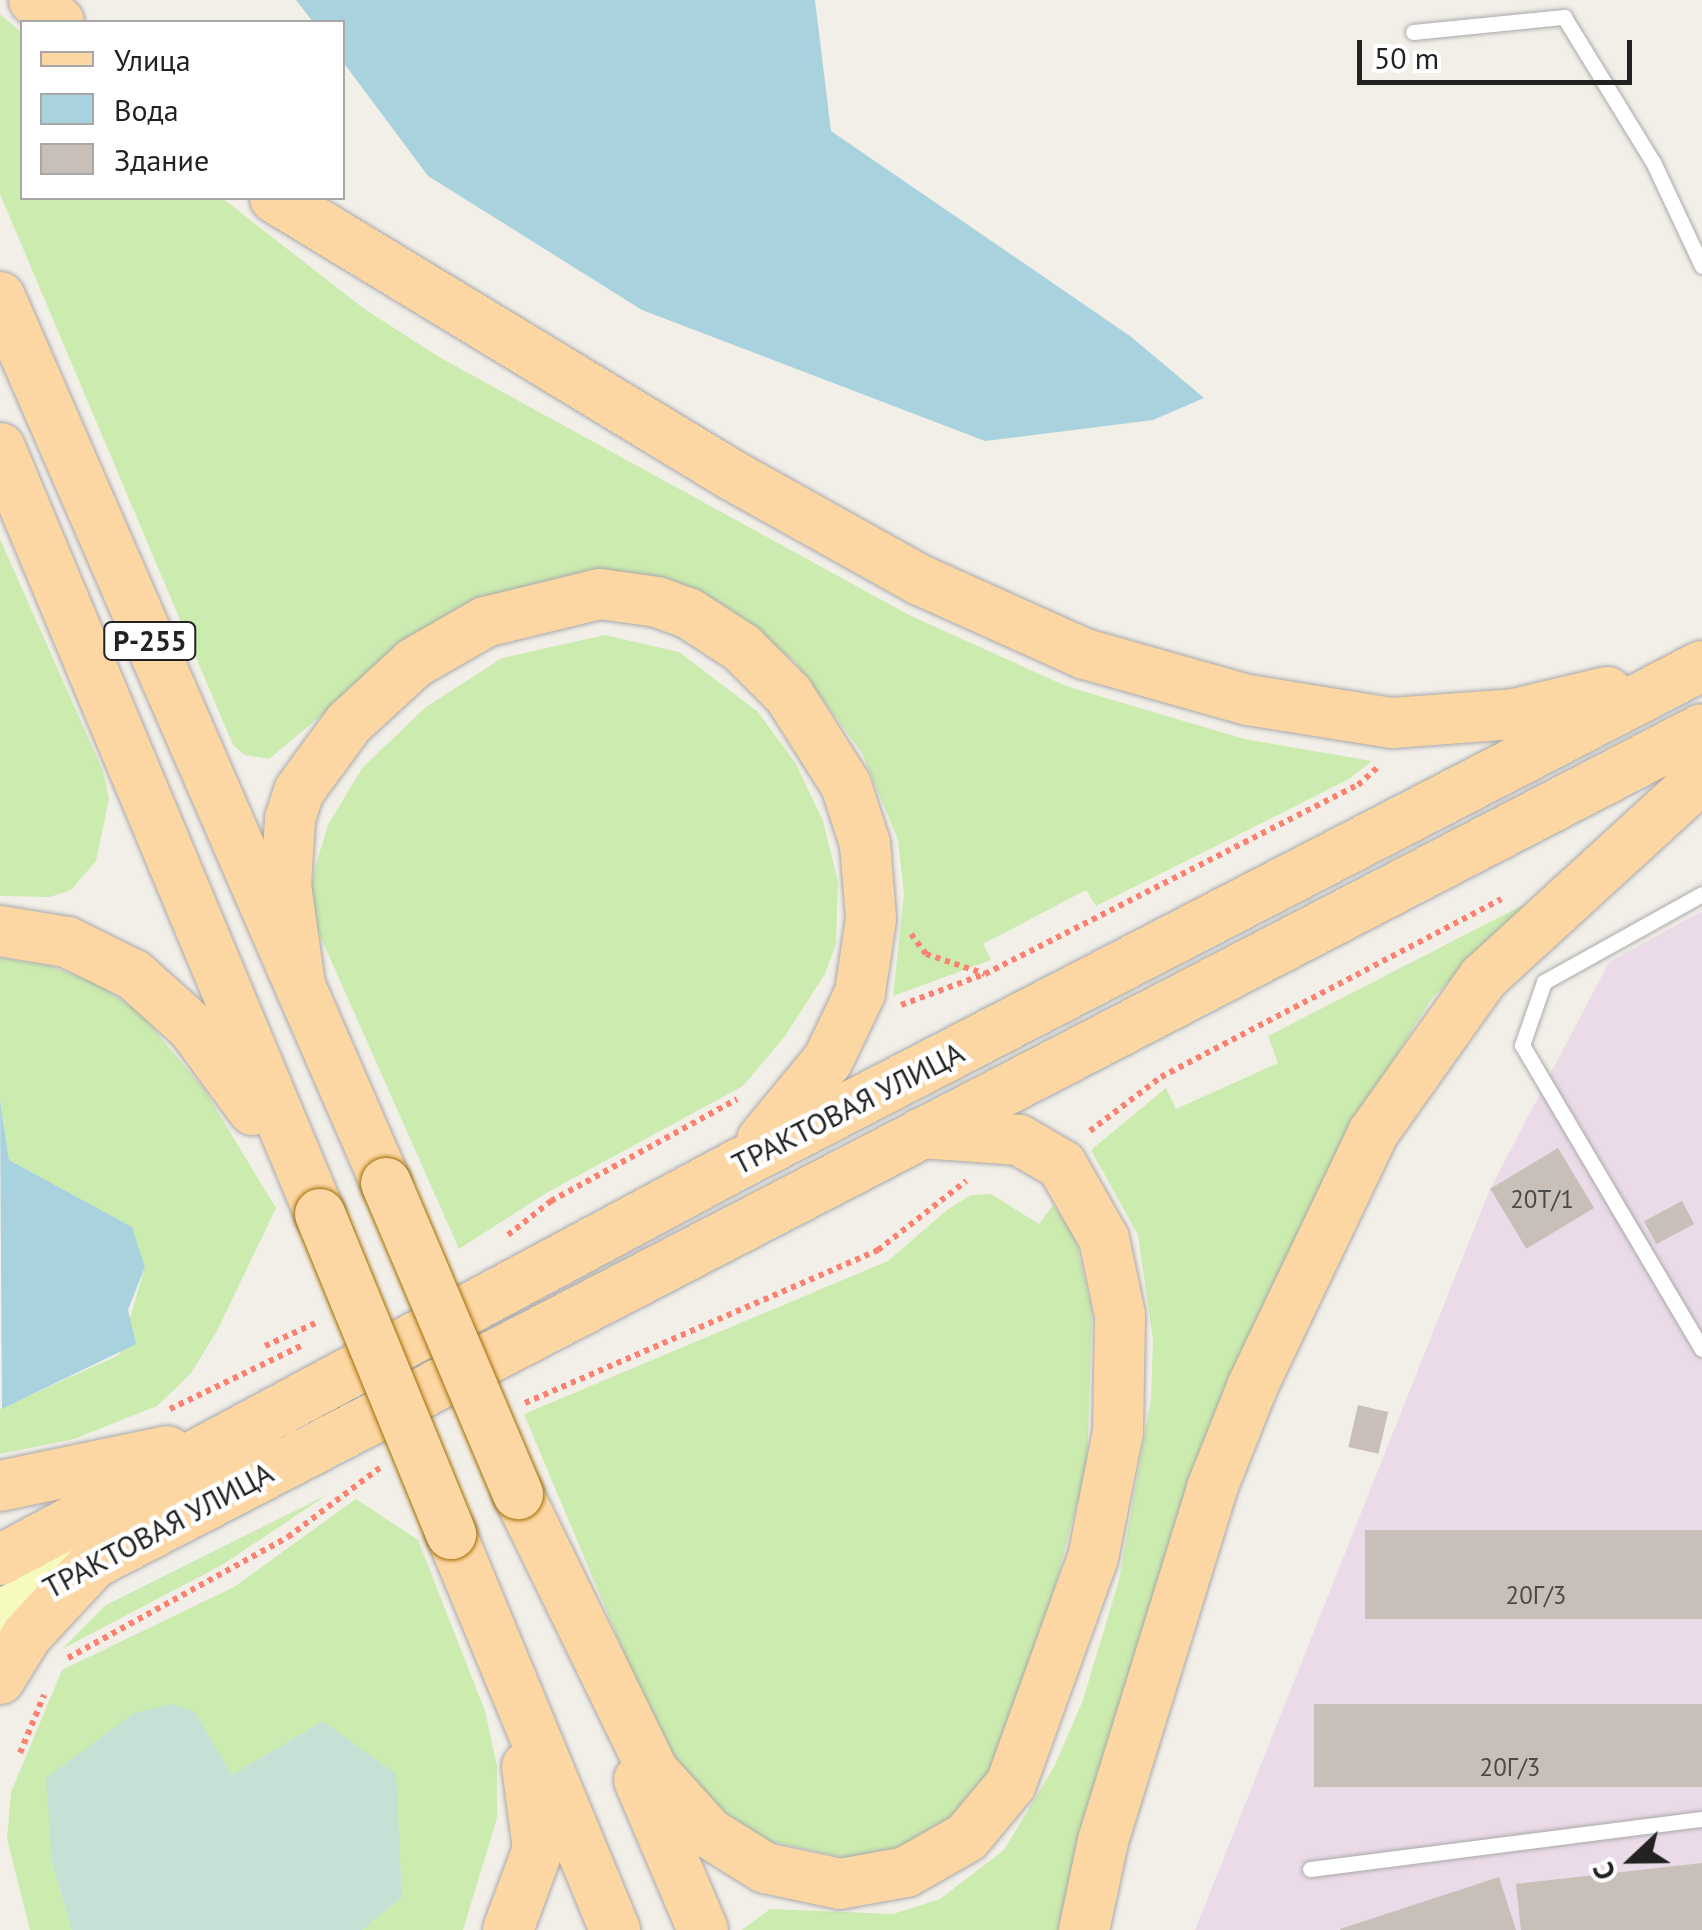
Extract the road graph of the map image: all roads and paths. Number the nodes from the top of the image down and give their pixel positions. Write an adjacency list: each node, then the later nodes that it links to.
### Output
1 (34, 0): 2 (main road)
2 (57, 20)
3 (1413, 32): 5 (lane)
4 (278, 200): 10 (main road)
5 (1702, 266)
6 (0, 297): 19 (main road, Р-255)
7 (0, 448): 9 (main road)
8 (0, 508): 9 (main road)
9 (50, 565): 24 (main road)
10 (1702, 663): 23 (main road, ТРАКТОВАЯ УЛИЦА)
11 (1702, 729): 22 (main road, ТРАКТОВАЯ УЛИЦА)
12 (1381, 764): 18 (path)
13 (1702, 776): 41 (main road)
14 (1516, 892): 21 (path)
15 (1702, 894): 27 (lane)
16 (900, 922): 18 (path)
17 (0, 930): 24 (main road)
18 (984, 974): 20 (path)
19 (300, 985): 23 (main road); 30 (main road, bridge)
20 (892, 1008)
21 (1090, 1132)
22 (916, 1133): 30 (main road); 33 (main road, ТРАКТОВАЯ УЛИЦА)
23 (740, 1164): 28 (main road, ТРАКТОВАЯ УЛИЦА)
24 (320, 1214): 25 (main road, bridge)
25 (358, 1305): 26 (path); 31 (main road, bridge)
26 (265, 1346)
27 (1702, 1349)
28 (248, 1428): 29 (main road); 32 (main road, ТРАКТОВАЯ УЛИЦА)
29 (0, 1486)
30 (518, 1494): 40 (main road)
31 (451, 1534): 38 (main road); 39 (main road)
32 (0, 1560)
33 (94, 1564): 34 (main road, ТРАКТОВАЯ УЛИЦА); 35 (main road)
34 (0, 1612)
35 (0, 1679)
36 (1702, 1818): 37 (lane)
37 (1310, 1869)
38 (508, 1930)
39 (616, 1930)
40 (702, 1930)
41 (1084, 1930)

